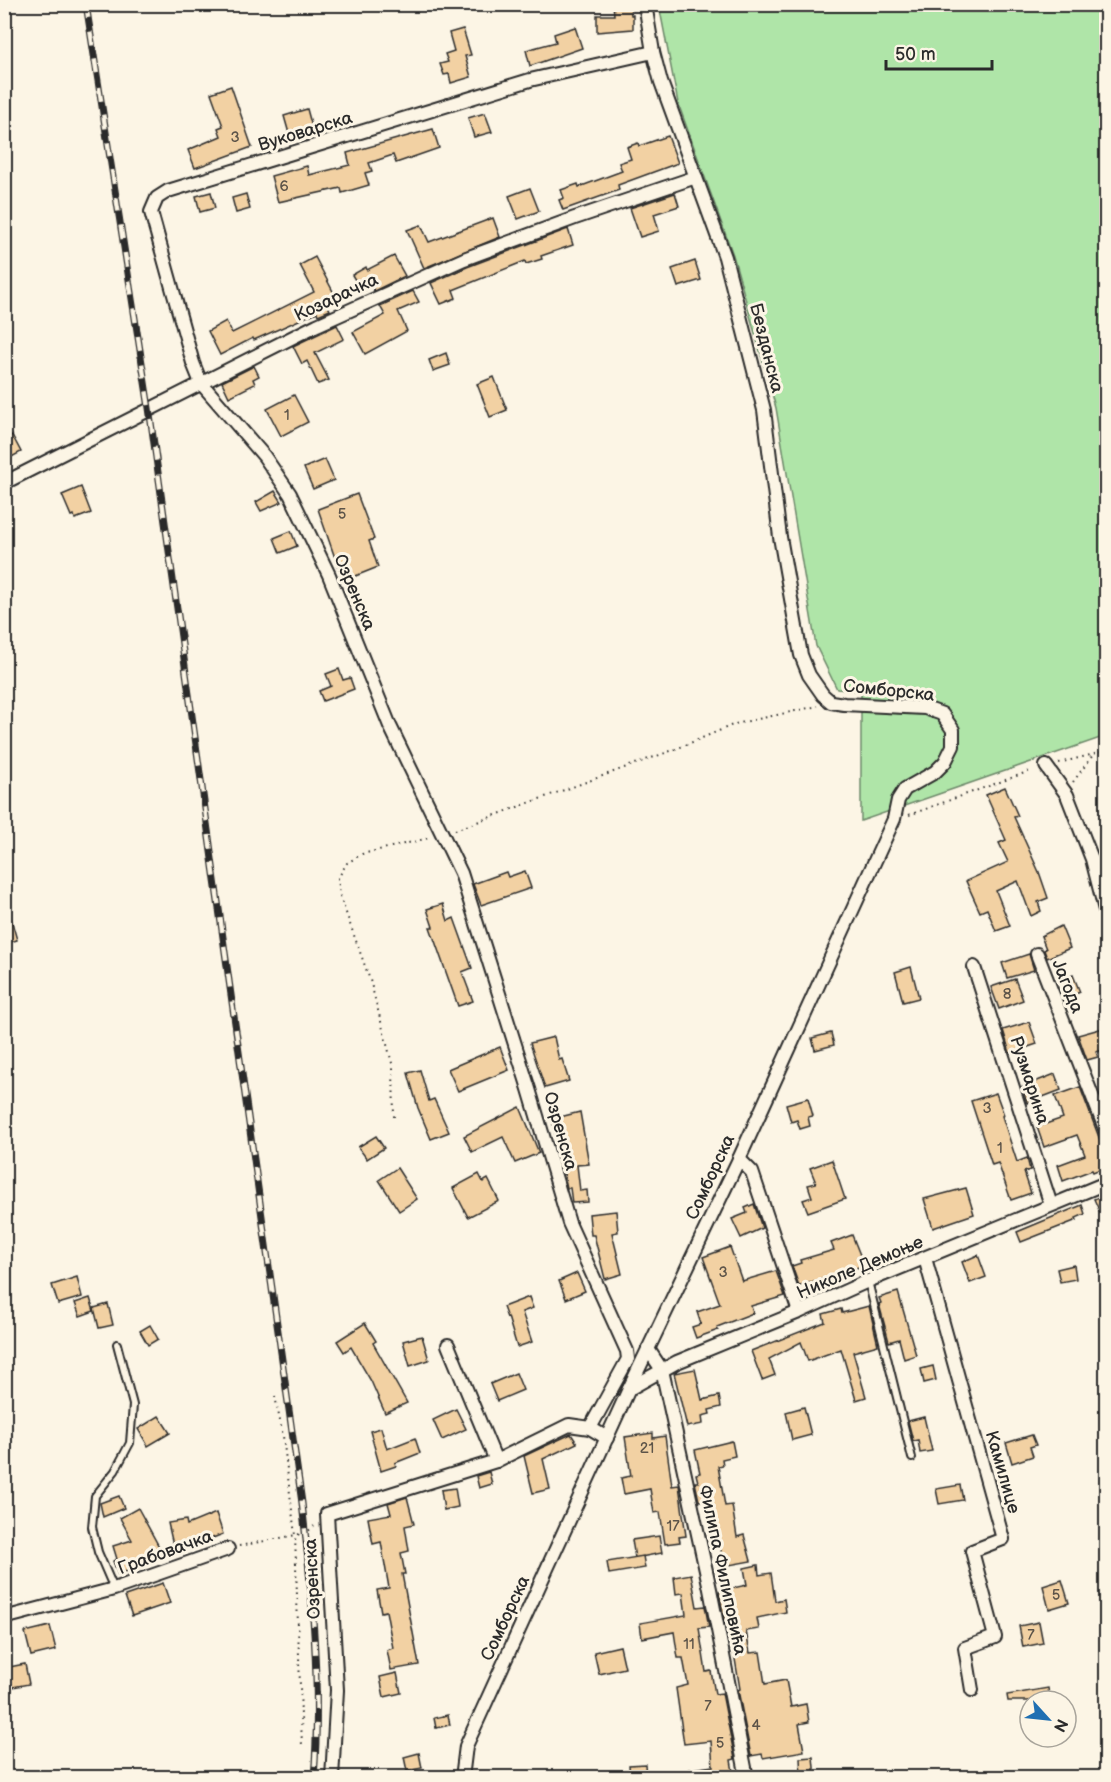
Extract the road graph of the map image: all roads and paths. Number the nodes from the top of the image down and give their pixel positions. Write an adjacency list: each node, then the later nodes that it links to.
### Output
1 (645, 4): 2 (street, Безданска)
2 (653, 52): 3 (street, Безданска); 4 (street, Вуковарска)
3 (696, 177): 4 (street, Козарачка); 6 (street, Безданска)
4 (201, 383): 5 (street, Козарачка); 12 (street, Озренска)
5 (4, 483)
6 (831, 702): 11 (street, Сомборска); 12 (path)
7 (1107, 752): 8 (path)
8 (1094, 754): 9 (path); 10 (path)
9 (1046, 766): 10 (street); 11 (path)
10 (1067, 795): 13 (street)
11 (894, 819): 18 (street, Сомборска)
12 (441, 835): 16 (path); 30 (street, Озренска)
13 (1107, 914)
14 (1036, 954): 17 (street, Јагода)
15 (974, 967): 20 (street, Рузмарина)
16 (394, 1116)
17 (1107, 1131)
18 (739, 1159): 23 (street); 26 (street, Сомборска)
19 (1107, 1183): 20 (street, Николе Демоње)
20 (1051, 1205): 21 (street, Николе Демоње)
21 (925, 1258): 22 (street, Николе Демоње); 39 (street, Камилице)
22 (868, 1281): 23 (street, Николе Демоње); 32 (lane)
23 (800, 1312): 27 (street, Николе Демоње)
24 (117, 1344): 37 (lane, Грабовачка)
25 (448, 1345): 33 (street)
26 (648, 1349): 27 (street); 28 (street, Сомборска)
27 (662, 1370): 28 (street, Николе Демоње); 43 (street, Филипа Филиповића)
28 (630, 1389): 31 (street, Сомборска)
29 (275, 1396): 35 (path)
30 (590, 1428): 31 (street); 33 (street, Озренска)
31 (607, 1438): 42 (street, Сомборска)
32 (912, 1458)
33 (496, 1461): 34 (street, Озренска)
34 (327, 1514): 35 (path); 41 (street, Озренска)
35 (295, 1535): 36 (path); 40 (path)
36 (228, 1549): 37 (street, Грабовачка)
37 (114, 1589): 38 (street, Грабовачка)
38 (4, 1618)
39 (972, 1690)
40 (302, 1747)
41 (332, 1778)
42 (462, 1778)
43 (747, 1778)

